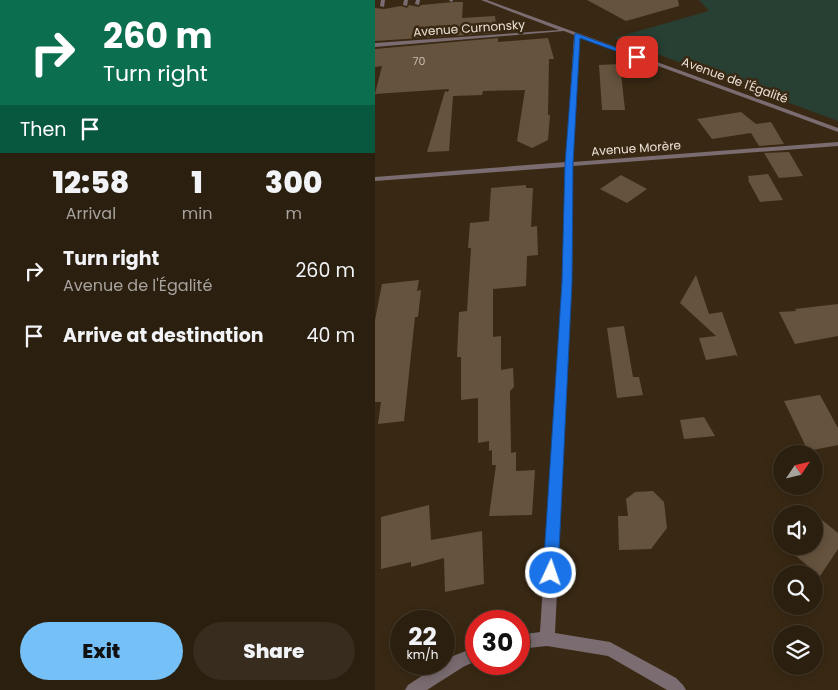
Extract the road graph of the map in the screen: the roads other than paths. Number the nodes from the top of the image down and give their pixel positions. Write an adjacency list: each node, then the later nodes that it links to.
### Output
1 (383, 0): 3 (street)
2 (483, 0): 4 (street, Avenue de l'Égalité)
3 (382, 6)
4 (565, 30): 5 (street, Avenue de l'Égalité); 6 (street, Avenue Curnonsky)
5 (577, 35): 7 (street, Avenue de l'Égalité); 9 (street)
6 (375, 45)
7 (838, 130)
8 (838, 144): 9 (street, Avenue Morère)
9 (569, 164): 10 (street, Avenue Morère); 11 (street)
10 (375, 179)
11 (547, 639): 12 (street); 15 (street)
12 (530, 641)
13 (465, 658): 14 (street)
14 (413, 690)
15 (678, 690)

